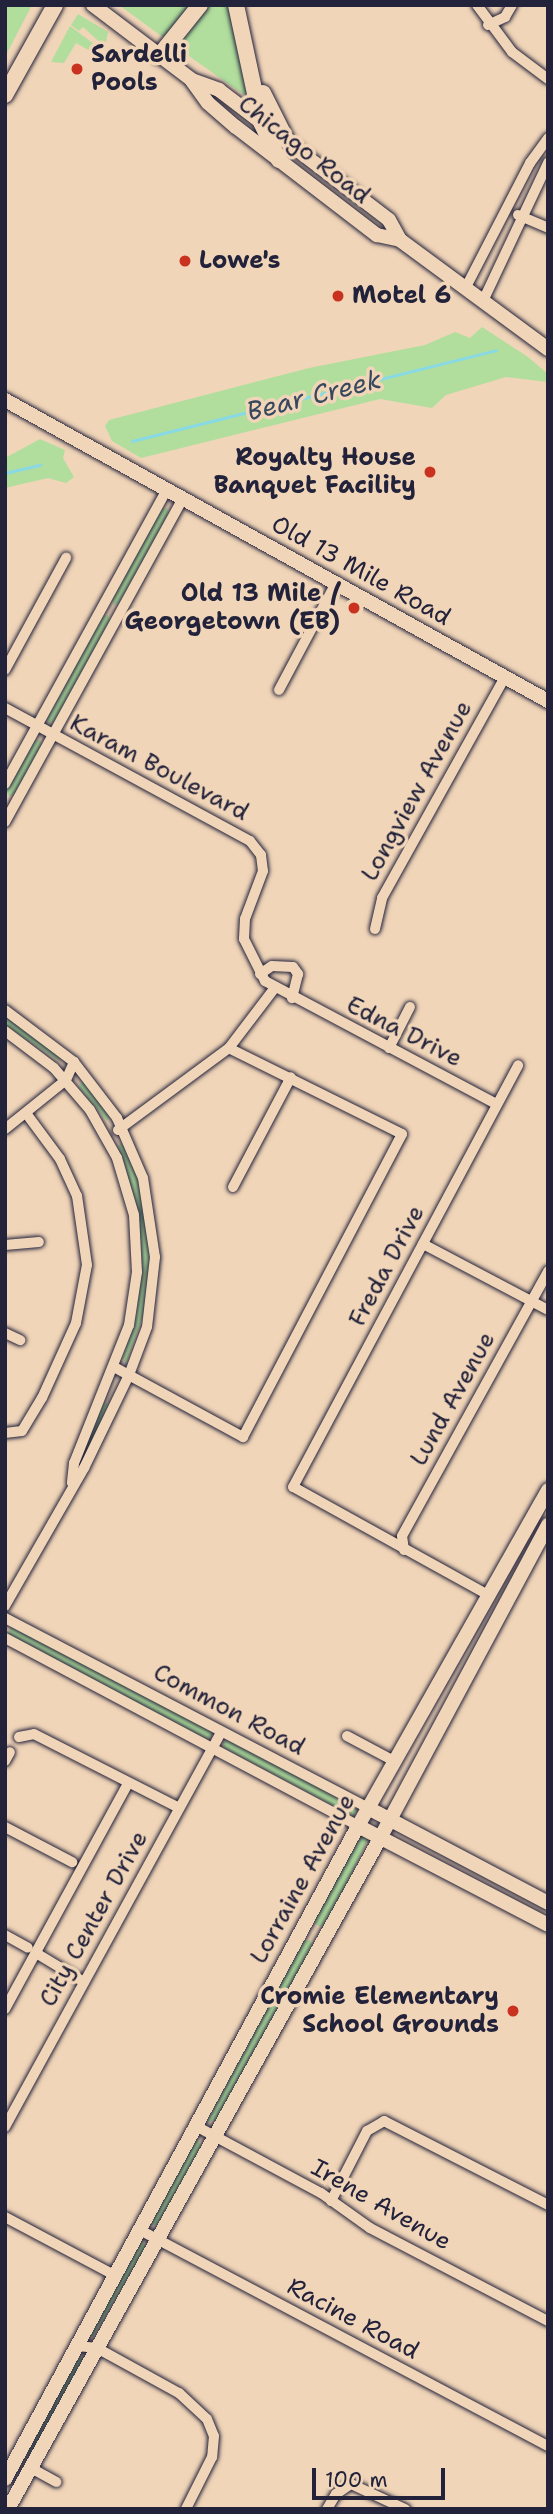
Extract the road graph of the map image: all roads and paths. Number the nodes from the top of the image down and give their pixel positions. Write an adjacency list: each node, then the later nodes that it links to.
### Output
1 (55, 5): 12 (main road)
2 (93, 5): 9 (street, Chicago Road)
3 (200, 5): 9 (main road)
4 (236, 5): 13 (main road)
5 (244, 5): 15 (main road)
6 (477, 5): 8 (street)
7 (512, 5): 8 (street)
8 (488, 25): 10 (street)
9 (159, 56): 11 (street, Chicago Road)
10 (548, 79)
11 (192, 80): 13 (street, Chicago Road); 16 (street, Chicago Road)
12 (5, 95)
13 (261, 122): 15 (street, Chicago Road); 16 (main road)
14 (548, 138): 18 (street)
15 (286, 141): 21 (street, Chicago Road)
16 (279, 160): 21 (street, Chicago Road)
17 (548, 163): 19 (street)
18 (506, 210): 19 (street); 22 (street)
19 (522, 217): 20 (street); 23 (street)
20 (548, 228)
21 (400, 240): 22 (street, Chicago Road)
22 (465, 289): 23 (street, Chicago Road)
23 (483, 301): 24 (street, Chicago Road)
24 (548, 349)
25 (5, 400): 26 (street, Old 13 Mile Road)
26 (167, 489): 27 (street, Old 13 Mile Road); 35 (street)
27 (183, 498): 29 (street, Old 13 Mile Road); 36 (street)
28 (66, 558): 30 (street)
29 (336, 583): 31 (street, Old 13 Mile Road); 32 (street)
30 (5, 670)
31 (505, 677): 33 (street, Old 13 Mile Road); 39 (street, Longview Avenue)
32 (279, 690)
33 (548, 701)
34 (5, 708): 35 (street, Karam Boulevard)
35 (37, 726): 36 (street, Karam Boulevard); 37 (street)
36 (53, 735): 38 (street); 40 (street, Karam Boulevard)
37 (5, 783)
38 (5, 821)
39 (374, 929)
40 (260, 974): 41 (street, Karam Boulevard); 42 (street)
41 (274, 989): 42 (street, Edna Drive); 46 (street)
42 (292, 998): 47 (street, Edna Drive)
43 (411, 1007): 47 (street)
44 (5, 1010): 48 (street)
45 (5, 1031): 51 (street)
46 (229, 1048): 50 (street); 54 (street)
47 (389, 1048): 52 (street, Edna Drive)
48 (74, 1062): 51 (street); 54 (street)
49 (518, 1065): 52 (street, Freda Drive)
50 (291, 1077): 57 (street); 67 (street)
51 (66, 1080): 53 (street); 56 (street)
52 (496, 1104): 59 (street, Freda Drive)
53 (26, 1113): 55 (street); 68 (street)
54 (122, 1128): 56 (street); 67 (street)
55 (5, 1129)
56 (106, 1136): 66 (street)
57 (233, 1187)
58 (39, 1242): 60 (street)
59 (423, 1244): 62 (street); 72 (street, Freda Drive)
60 (5, 1245)
61 (548, 1270): 62 (street, Lund Avenue)
62 (530, 1302): 63 (street); 72 (street, Lund Avenue)
63 (548, 1310)
64 (5, 1333): 65 (street)
65 (20, 1340)
66 (114, 1367): 67 (street); 69 (street)
67 (129, 1375): 69 (street)
68 (5, 1433)
69 (72, 1483): 74 (street)
70 (548, 1490): 73 (street, Lorraine Avenue)
71 (548, 1525): 78 (street, Lorraine Avenue)
72 (404, 1550): 73 (street)
73 (490, 1596): 77 (street, Lorraine Avenue)
74 (5, 1606)
75 (5, 1618): 79 (street, Common Road)
76 (5, 1638): 82 (street, Common Road)
77 (454, 1652): 78 (street); 83 (street, Lorraine Avenue)
78 (475, 1665): 87 (street, Lorraine Avenue)
79 (221, 1732): 82 (street, City Center Drive); 86 (street, Common Road)
80 (346, 1736): 83 (street)
81 (19, 1737): 84 (street)
82 (212, 1748): 85 (street, City Center Drive); 88 (street, Common Road)
83 (394, 1761): 86 (street, Lorraine Avenue)
84 (127, 1785): 85 (street); 97 (street)
85 (179, 1808): 98 (street, City Center Drive)
86 (368, 1808): 87 (street, Common Road); 88 (street, Lorraine Avenue)
87 (390, 1820): 90 (street, Lorraine Avenue); 91 (street, Common Road)
88 (358, 1826): 90 (street, Common Road); 100 (street, Lorraine Avenue)
89 (5, 1827): 93 (street)
90 (380, 1838): 92 (street, Common Road); 102 (street, Lorraine Avenue)
91 (432, 1843): 92 (street); 94 (street, Common Road)
92 (424, 1860): 95 (street, Common Road)
93 (72, 1863)
94 (548, 1903)
95 (548, 1925)
96 (5, 1936): 97 (street)
97 (32, 1950): 98 (street); 99 (street)
98 (84, 1982): 101 (street, City Center Drive)
99 (5, 2009)
100 (194, 2125): 102 (street, Irene Avenue); 106 (street, Lorraine Avenue)
101 (5, 2127)
102 (213, 2135): 103 (street, Irene Avenue); 107 (street, Lorraine Avenue)
103 (331, 2201): 104 (street); 109 (street, Irene Avenue)
104 (548, 2205)
105 (5, 2217): 108 (street)
106 (138, 2229): 107 (street, Racine Road); 108 (street, Lorraine Avenue)
107 (156, 2238): 111 (street, Lorraine Avenue); 113 (street, Racine Road)
108 (116, 2276): 110 (street, Lorraine Avenue)
109 (548, 2321)
110 (78, 2346): 111 (street); 112 (street, Lorraine Avenue)
111 (97, 2348): 114 (street, Lorraine Avenue); 118 (street)
112 (23, 2446): 114 (street); 115 (street, Lorraine Avenue)
113 (548, 2446)
114 (31, 2468): 116 (street); 117 (street, Lorraine Avenue)
115 (5, 2479)
116 (56, 2482)
117 (8, 2509)
118 (186, 2509)
119 (327, 2509): 120 (street)
120 (405, 2509)

